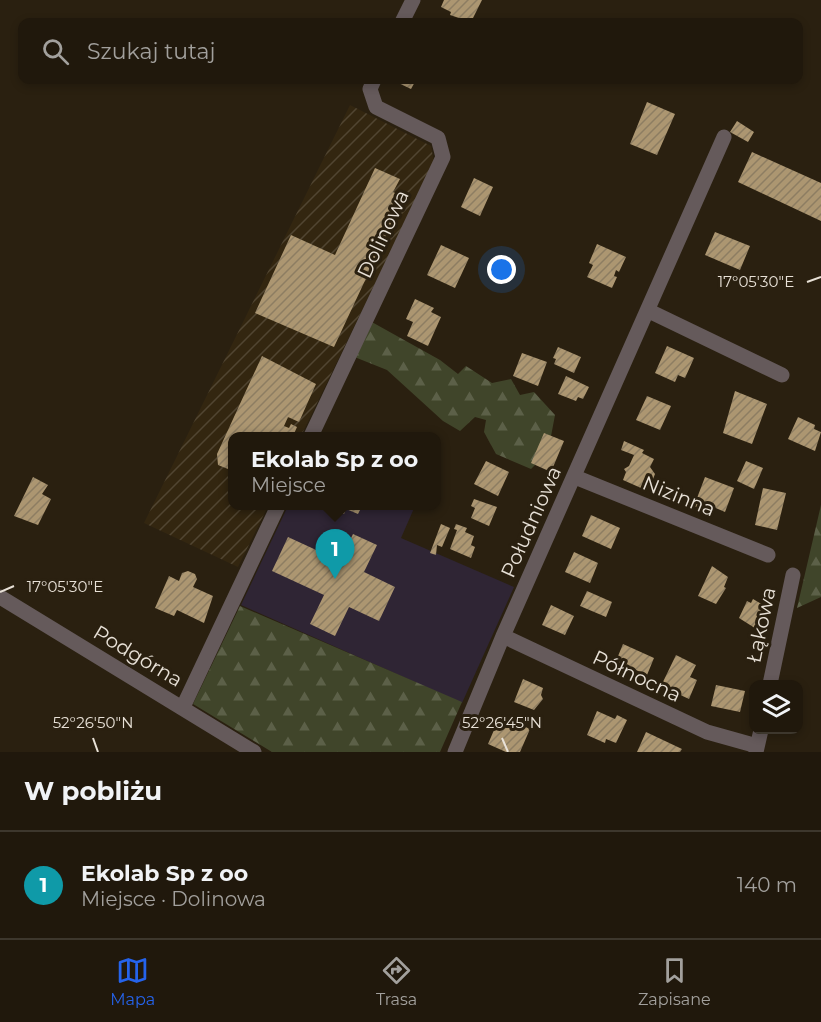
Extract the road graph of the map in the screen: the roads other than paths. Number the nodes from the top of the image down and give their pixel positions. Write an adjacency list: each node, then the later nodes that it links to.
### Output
1 (413, 0): 2 (street)
2 (404, 18)
3 (372, 84): 7 (street, Dolinowa)
4 (724, 138): 5 (street, Południowa)
5 (649, 311): 6 (street); 8 (street, Południowa)
6 (782, 375)
7 (313, 432)
8 (575, 477): 10 (street, Nizinna); 13 (street, Południowa)
9 (276, 510): 15 (street)
10 (768, 555)
11 (793, 575): 14 (street, Łąkowa)
12 (0, 597): 15 (street, Podgórna)
13 (503, 636): 17 (street, Północna); 19 (street, Południowa)
14 (771, 680)
15 (183, 707): 18 (street, Podgórna)
16 (760, 734): 17 (street)
17 (757, 749)
18 (254, 752)
19 (455, 752)

